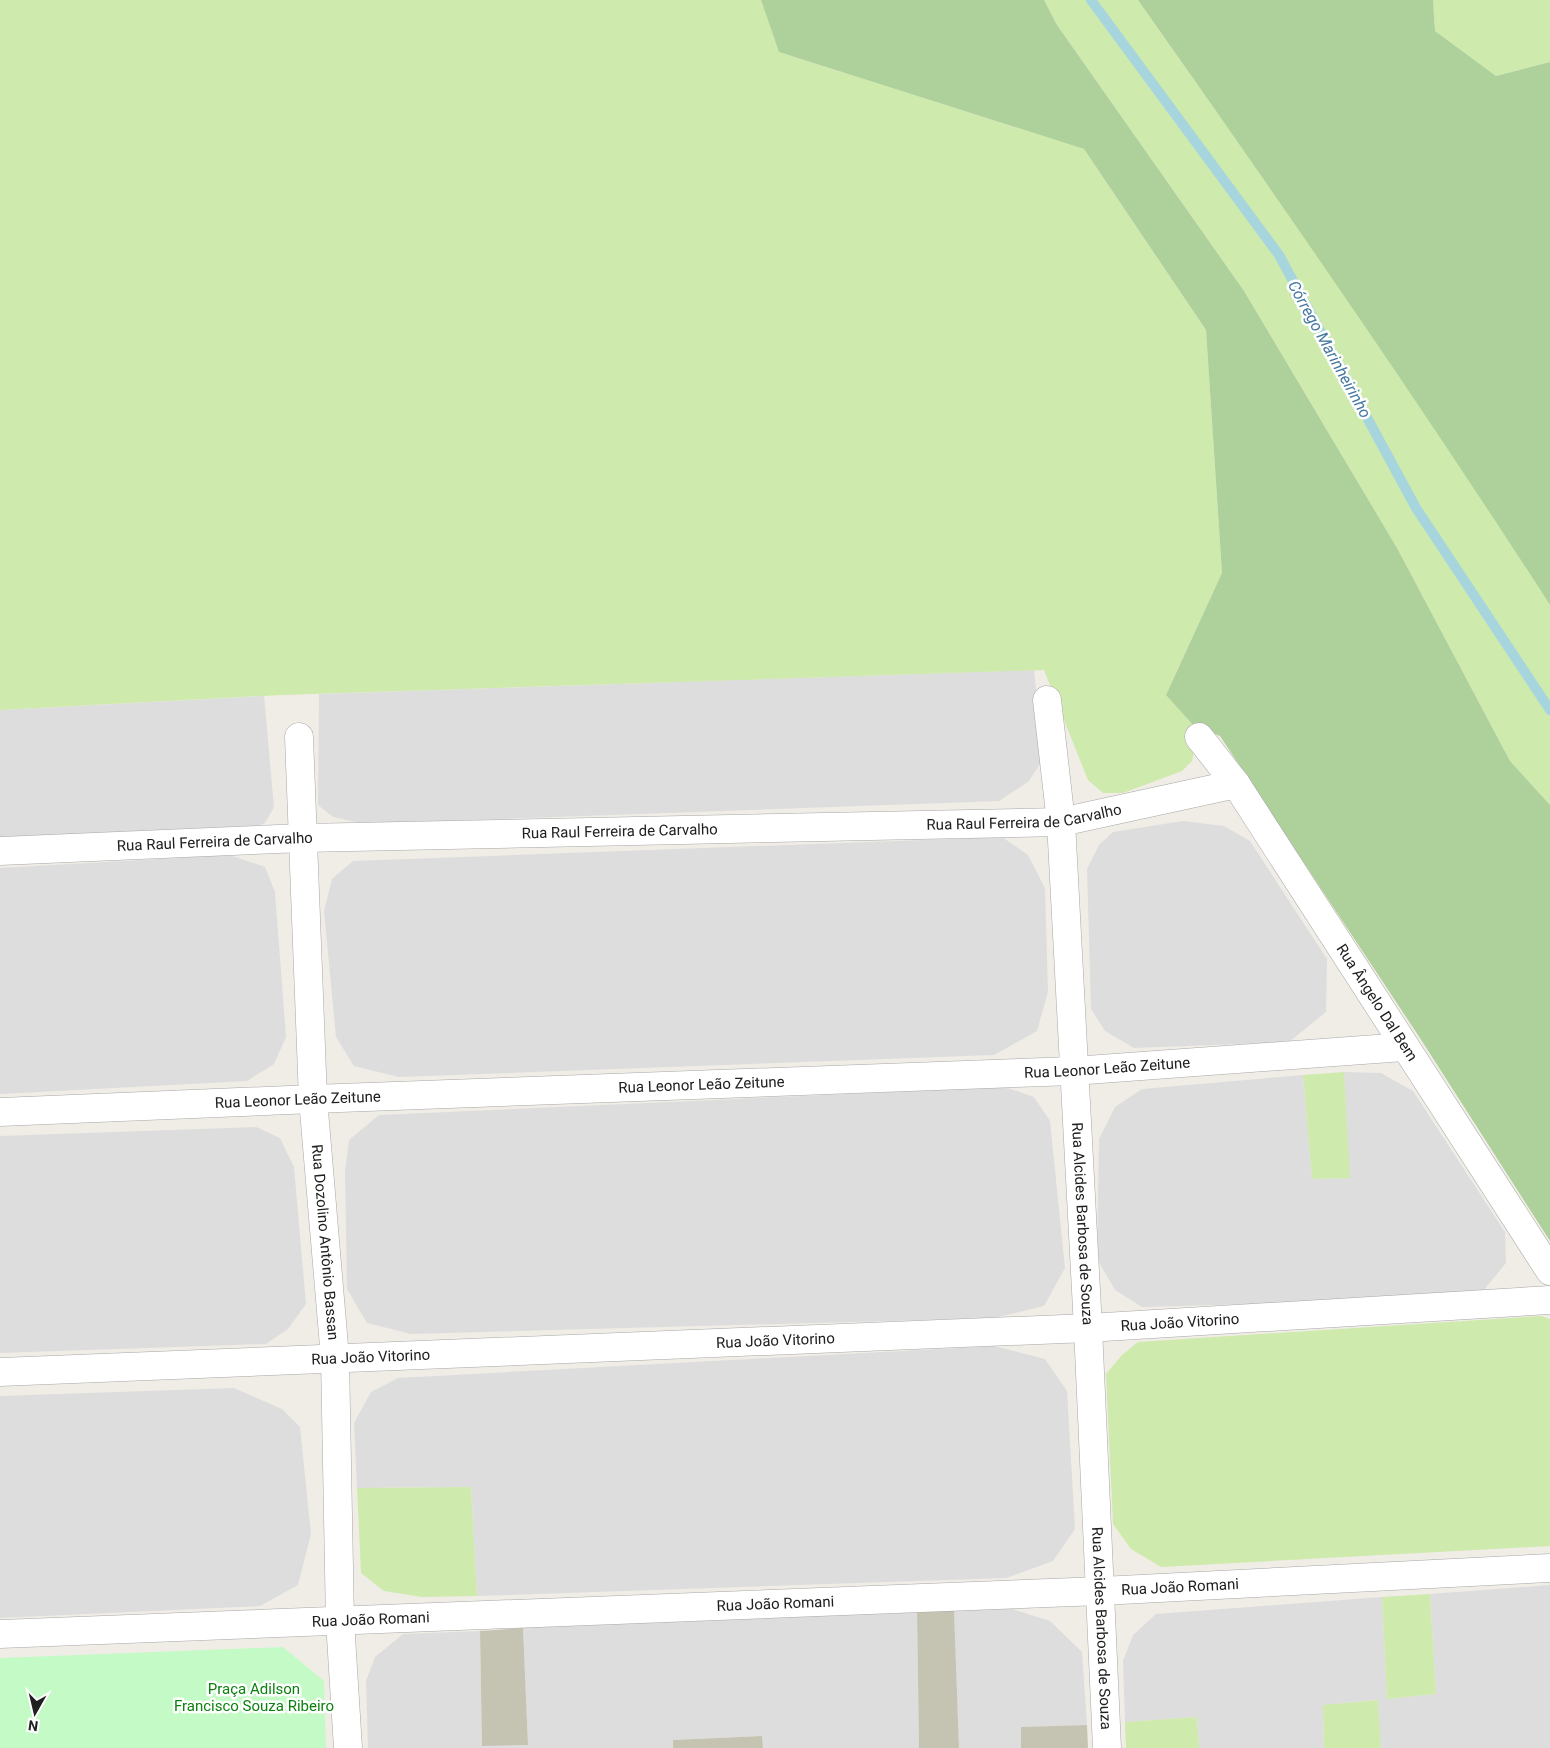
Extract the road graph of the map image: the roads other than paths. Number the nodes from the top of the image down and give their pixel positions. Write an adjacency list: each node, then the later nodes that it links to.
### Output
1 (1047, 700): 5 (street, Rua Alcides Barbosa de Souza)
2 (299, 737): 6 (street, Rua Dozolino Antônio Bassan)
3 (1199, 737): 4 (street, Rua Ângelo Dal Bem)
4 (1236, 784): 5 (street, Rua Raul Ferreira de Carvalho); 8 (street, Rua Ângelo Dal Bem)
5 (1061, 822): 6 (street, Rua Raul Ferreira de Carvalho); 9 (street, Rua Alcides Barbosa de Souza)
6 (304, 838): 7 (street, Rua Raul Ferreira de Carvalho); 10 (street, Rua Dozolino Antônio Bassan)
7 (0, 851)
8 (1404, 1047): 9 (street, Rua Leonor Leão Zeitune); 12 (street, Rua Ângelo Dal Bem)
9 (1073, 1071): 10 (street, Rua Leonor Leão Zeitune); 14 (street, Rua Alcides Barbosa de Souza)
10 (313, 1098): 11 (street, Rua Leonor Leão Zeitune); 15 (street, Rua Dozolino Antônio Bassan)
11 (0, 1112)
12 (1550, 1271)
13 (1550, 1300): 14 (street, Rua João Vitorino)
14 (1088, 1328): 15 (street, Rua João Vitorino); 18 (street, Rua Alcides Barbosa de Souza)
15 (335, 1358): 16 (street, Rua João Vitorino); 19 (street, Rua Dozolino Antônio Bassan)
16 (0, 1372)
17 (1550, 1568): 18 (street, Rua João Romani)
18 (1101, 1591): 19 (street, Rua João Romani); 22 (street, Rua Alcides Barbosa de Souza)
19 (340, 1621): 20 (street, Rua João Romani); 21 (street, Rua Dozolino Antônio Bassan)
20 (0, 1634)
21 (348, 1748)
22 (1106, 1748)

